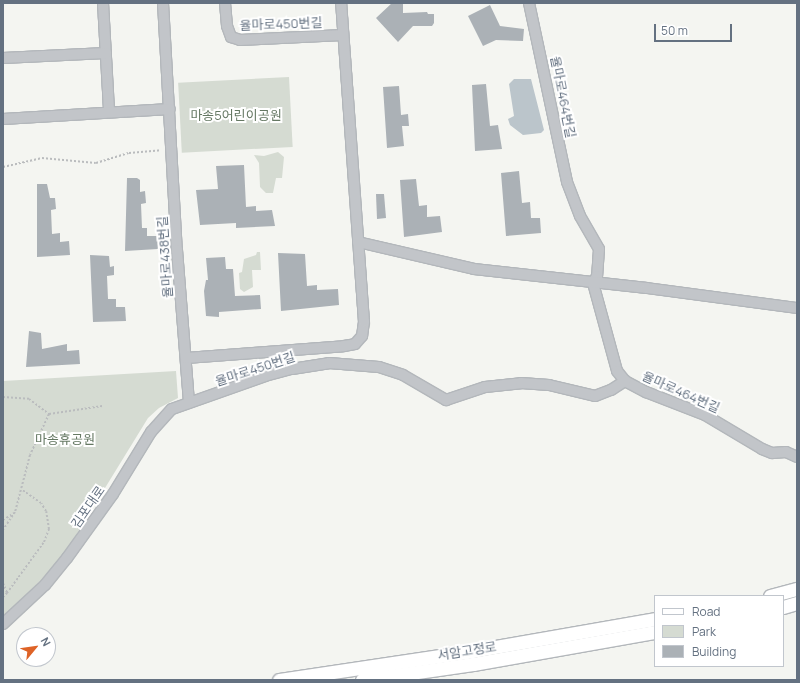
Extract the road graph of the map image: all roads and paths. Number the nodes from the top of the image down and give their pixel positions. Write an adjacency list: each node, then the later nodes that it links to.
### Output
1 (103, 3): 7 (street)
2 (163, 3): 9 (street, 율마로438번길)
3 (225, 3): 6 (street, 율마로450번길)
4 (341, 3): 6 (street, 율마로450번길)
5 (529, 3): 15 (street, 율마로464번길)
6 (343, 35): 14 (street, 율마로450번길)
7 (106, 53): 8 (street); 10 (street)
8 (3, 58)
9 (170, 109): 10 (street); 17 (street, 율마로438번길)
10 (109, 111): 11 (street)
11 (3, 119)
12 (160, 150): 13 (path)
13 (3, 167)
14 (358, 242): 15 (street); 17 (street, 율마로450번길)
15 (593, 283): 16 (street); 18 (street, 율마로464번길)
16 (797, 308)
17 (186, 358): 20 (street, 율마로438번길)
18 (625, 381): 20 (street, 율마로450번길); 23 (street, 율마로464번길)
19 (3, 397): 22 (path)
20 (189, 403): 36 (street, 김포대로)
21 (102, 406): 22 (path)
22 (50, 414): 24 (path)
23 (797, 457)
24 (21, 489): 25 (path); 30 (path)
25 (15, 512): 26 (path); 27 (path)
26 (3, 520)
27 (3, 530)
28 (3, 583): 30 (path)
29 (797, 589): 31 (main road)
30 (7, 593): 32 (path)
31 (774, 595)
32 (3, 597)
33 (797, 603): 34 (main road)
34 (784, 607)
35 (654, 619): 38 (main road, 서암고정로)
36 (3, 624)
37 (654, 632): 39 (main road, 서암고정로)
38 (279, 680)
39 (362, 680)

